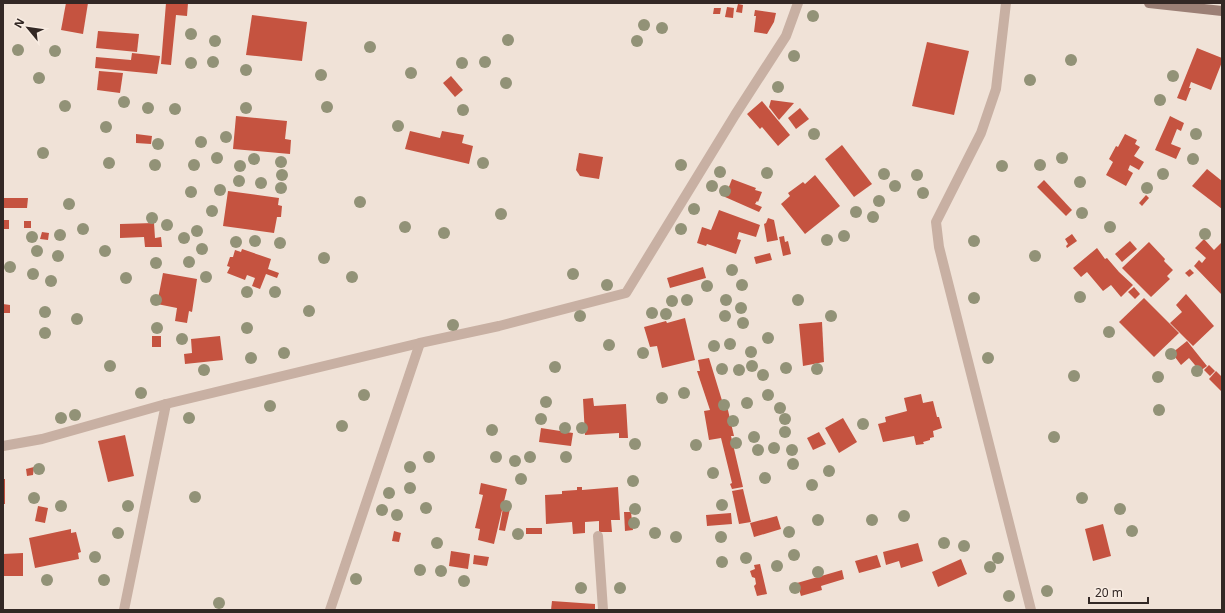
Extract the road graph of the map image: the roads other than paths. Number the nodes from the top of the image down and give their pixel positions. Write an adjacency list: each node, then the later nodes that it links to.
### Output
1 (798, 3): 5 (street)
2 (1006, 3): 12 (street)
3 (1149, 3): 4 (main road)
4 (1222, 11)
5 (420, 343): 6 (street); 10 (street)
6 (166, 404): 7 (street); 9 (street)
7 (3, 446)
8 (598, 536): 11 (street)
9 (124, 610)
10 (330, 610)
11 (603, 610)
12 (1031, 610)

